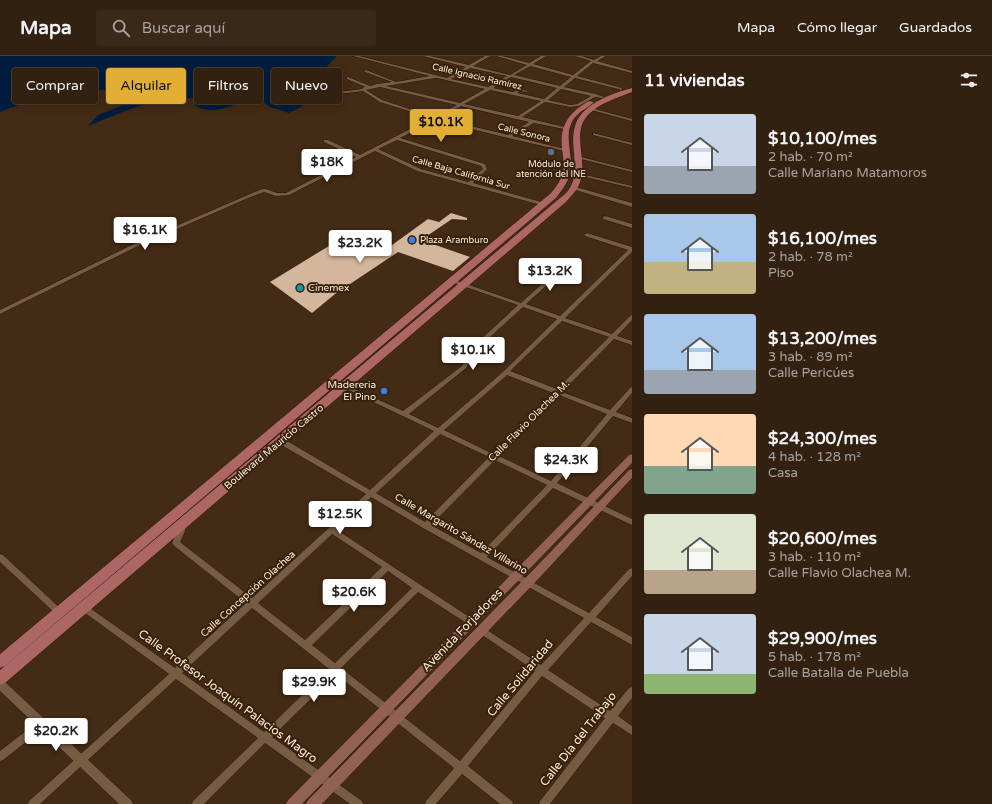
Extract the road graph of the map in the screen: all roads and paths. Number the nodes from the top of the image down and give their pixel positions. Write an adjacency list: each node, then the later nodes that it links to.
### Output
1 (355, 56): 15 (street, Calle Ignacio Ramírez)
2 (425, 56): 10 (street)
3 (488, 56): 10 (street)
4 (498, 56): 9 (street)
5 (544, 56): 9 (street)
6 (577, 56): 8 (street)
7 (604, 56): 8 (street)
8 (596, 60): 12 (street); 14 (street)
9 (530, 64): 13 (street); 14 (street)
10 (470, 66): 13 (street); 17 (street)
11 (366, 71): 18 (street)
12 (632, 72)
13 (514, 75): 21 (street); 22 (street)
14 (573, 76): 21 (street); 24 (street)
15 (437, 77): 17 (street, Calle Ignacio Ramírez); 18 (street)
16 (348, 78): 20 (street)
17 (448, 79): 22 (street, Calle Ignacio Ramírez)
18 (394, 82): 19 (street)
19 (377, 85): 20 (street); 30 (street)
20 (368, 86): 23 (street)
21 (560, 86): 28 (street); 29 (street)
22 (491, 89): 27 (street, Calle Ignacio Ramírez); 30 (street)
23 (364, 90): 26 (street); 33 (street, Calle Sonora)
24 (629, 90): 28 (main road, Boulevard Mauricio Castro); 31 (main road, Boulevard Mauricio Castro)
25 (526, 91): 27 (street)
26 (342, 93)
27 (514, 94): 29 (street, Calle Ignacio Ramírez)
28 (598, 96): 29 (street, Calle Ignacio Ramírez); 36 (main road, Boulevard Mauricio Castro)
29 (545, 100): 32 (street)
30 (461, 105): 32 (street); 33 (street)
31 (592, 109): 34 (street); 45 (main road, Boulevard Mauricio Castro)
32 (518, 118): 35 (street)
33 (437, 119): 38 (street, Calle Sonora); 39 (street)
34 (632, 120)
35 (533, 121): 36 (street); 38 (street)
36 (567, 129): 43 (main road, Boulevard Mauricio Castro)
37 (595, 134): 41 (street)
38 (508, 137): 43 (street, Calle Sonora)
39 (398, 139): 42 (street); 48 (street)
40 (326, 141): 44 (street)
41 (632, 144)
42 (376, 150): 44 (street); 48 (street, Calle Baja California Sur)
43 (567, 151): 51 (main road, Boulevard Mauricio Castro)
44 (360, 157): 63 (street)
45 (579, 157): 46 (street); 47 (main road, Boulevard Mauricio Castro)
46 (632, 171)
47 (579, 174): 49 (street); 50 (main road, Boulevard Mauricio Castro)
48 (469, 184): 51 (street, Calle Baja California Sur)
49 (632, 187)
50 (574, 188): 52 (street); 55 (main road, Boulevard Mauricio Castro)
51 (543, 204): 53 (main road, Boulevard Mauricio Castro)
52 (632, 205)
53 (534, 212): 55 (main road); 60 (main road, Boulevard Mauricio Castro)
54 (606, 218): 56 (street)
55 (536, 223): 61 (main road, Boulevard Mauricio Castro)
56 (632, 226)
57 (587, 235): 58 (street)
58 (632, 249): 65 (street, Calle Concepción Olachea)
59 (565, 266): 62 (street)
60 (453, 282): 61 (street); 97 (main road, Boulevard Mauricio Castro)
61 (463, 285): 62 (street); 69 (main road, Boulevard Mauricio Castro)
62 (522, 306): 65 (street); 73 (street)
63 (0, 312)
64 (632, 317): 66 (street, Calle Flavio Olachea M.)
65 (561, 319): 66 (street); 68 (street, Calle Concepción Olachea)
66 (613, 337): 67 (street); 71 (street, Calle Flavio Olachea M.)
67 (632, 344)
68 (506, 372): 71 (street); 75 (street, Calle Concepción Olachea)
69 (344, 386): 73 (street); 76 (main road, Boulevard Mauricio Castro)
70 (632, 389): 72 (street)
71 (558, 392): 72 (street); 77 (street, Calle Flavio Olachea M.)
72 (612, 413): 74 (street); 80 (street)
73 (404, 414): 75 (street)
74 (632, 421)
75 (439, 431): 77 (street); 81 (street, Calle Concepción Olachea)
76 (281, 441): 81 (street, Calle Margarito Sández Villarino); 85 (main road, Boulevard Mauricio Castro)
77 (494, 456): 80 (street); 86 (street, Calle Flavio Olachea M.)
78 (632, 457): 82 (main road, Avenida Forjadores)
79 (632, 472): 83 (main road, Avenida Forjadores)
80 (552, 484): 82 (street); 88 (street)
81 (371, 494): 86 (street, Calle Margarito Sández Villarino); 87 (street, Calle Concepción Olachea)
82 (588, 501): 83 (street); 92 (main road, Avenida Forjadores)
83 (600, 507): 84 (street); 93 (main road, Avenida Forjadores)
84 (632, 522)
85 (182, 525): 95 (street); 96 (main road, Boulevard Mauricio Castro)
86 (426, 526): 88 (street, Calle Margarito Sández Villarino)
87 (331, 530): 90 (street); 95 (street, Calle Concepción Olachea)
88 (482, 557): 92 (street, Calle Margarito Sández Villarino)
89 (0, 558): 97 (street)
90 (387, 567): 94 (street); 102 (street)
91 (632, 571): 98 (street, Calle Solidaridad)
92 (515, 576): 93 (street, Calle Margarito Sández Villarino); 99 (main road, Avenida Forjadores)
93 (526, 583): 98 (street, Calle Margarito Sández Villarino); 100 (main road, Avenida Forjadores)
94 (418, 587): 99 (street); 104 (street)
95 (253, 604): 102 (street); 106 (street, Calle Concepción Olachea)
96 (84, 608): 106 (street, Calle Profesor Joaquín Palacios Magro); 107 (main road, Boulevard Mauricio Castro)
97 (59, 612): 103 (main road, Boulevard Mauricio Castro)
98 (590, 617): 101 (street, Calle Margarito Sández Villarino); 105 (street, Calle Solidaridad)
99 (471, 622): 110 (main road, Avenida Forjadores)
100 (481, 630): 105 (street); 112 (main road, Avenida Forjadores)
101 (632, 641)
102 (306, 645): 104 (street)
103 (0, 662)
104 (335, 668): 110 (street); 115 (street)
105 (542, 670): 111 (street); 118 (street, Calle Solidaridad)
106 (175, 672): 115 (street, Calle Profesor Joaquín Palacios Magro); 117 (street, Calle Concepción Olachea)
107 (0, 679)
108 (0, 684): 113 (street)
109 (632, 691): 111 (street, Calle Día del Trabajo)
110 (386, 708): 112 (street); 119 (main road, Avenida Forjadores)
111 (611, 716): 114 (street); 129 (street, Calle Día del Trabajo)
112 (397, 717): 118 (street); 120 (main road, Avenida Forjadores)
113 (42, 724): 116 (street); 117 (street)
114 (632, 731)
115 (265, 737): 119 (street, Calle Profesor Joaquín Palacios Magro); 123 (street)
116 (0, 757)
117 (80, 760): 121 (street); 122 (street, Calle Concepción Olachea)
118 (462, 767): 127 (street, Calle Solidaridad); 128 (street)
119 (320, 776): 120 (street, Calle Profesor Joaquín Palacios Magro); 124 (main road, Avenida Forjadores)
120 (332, 784): 125 (main road, Avenida Forjadores); 126 (street, Calle Profesor Joaquín Palacios Magro)
121 (125, 803)
122 (33, 804)
123 (196, 804)
124 (294, 804)
125 (313, 804)
126 (358, 804)
127 (430, 804)
128 (508, 804)
129 (544, 804)

